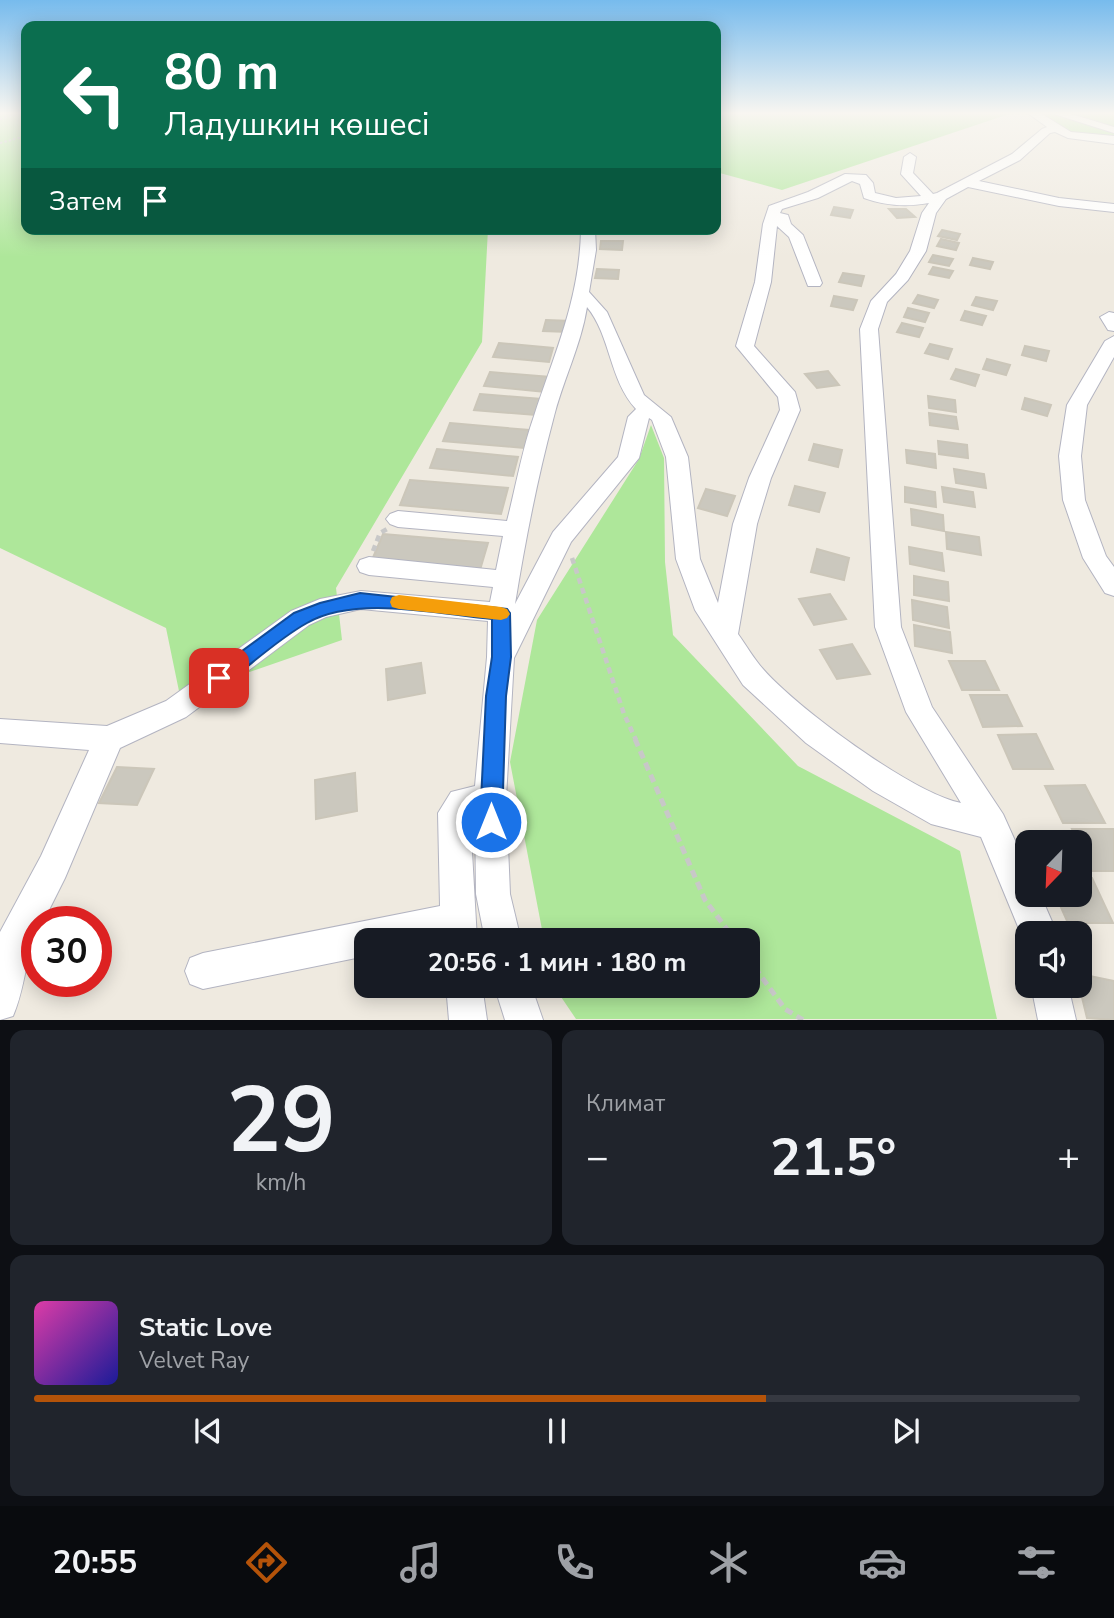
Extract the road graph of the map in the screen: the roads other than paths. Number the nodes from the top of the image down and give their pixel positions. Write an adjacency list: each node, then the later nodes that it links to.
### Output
1 (909, 162): 4 (street)
2 (1007, 162): 3 (street)
3 (967, 183): 4 (street); 5 (street)
4 (936, 197): 6 (street); 24 (street)
5 (1114, 208)
6 (772, 216): 8 (street); 19 (street)
7 (589, 235): 9 (street)
8 (814, 283)
9 (580, 292): 12 (street); 18 (street)
10 (1114, 341): 17 (street)
11 (559, 346): 14 (street)
12 (646, 411): 19 (street); 20 (street)
13 (398, 519): 14 (street)
14 (505, 528): 16 (street)
15 (369, 566): 16 (street)
16 (494, 578): 18 (street)
17 (1114, 587)
18 (501, 613): 20 (street); 22 (street)
19 (725, 635): 24 (street)
20 (502, 657): 23 (street)
21 (0, 731): 22 (street)
22 (109, 739): 28 (street)
23 (490, 797): 26 (street); 27 (street)
24 (992, 825): 25 (street)
25 (1034, 921)
26 (458, 928)
27 (500, 928)
28 (7, 942): 34 (street)
29 (354, 947): 30 (street)
30 (203, 971)
31 (465, 998): 35 (street)
32 (516, 998): 36 (street)
33 (1052, 998): 37 (street)
34 (0, 1003)
35 (468, 1020)
36 (524, 1020)
37 (1056, 1020)

